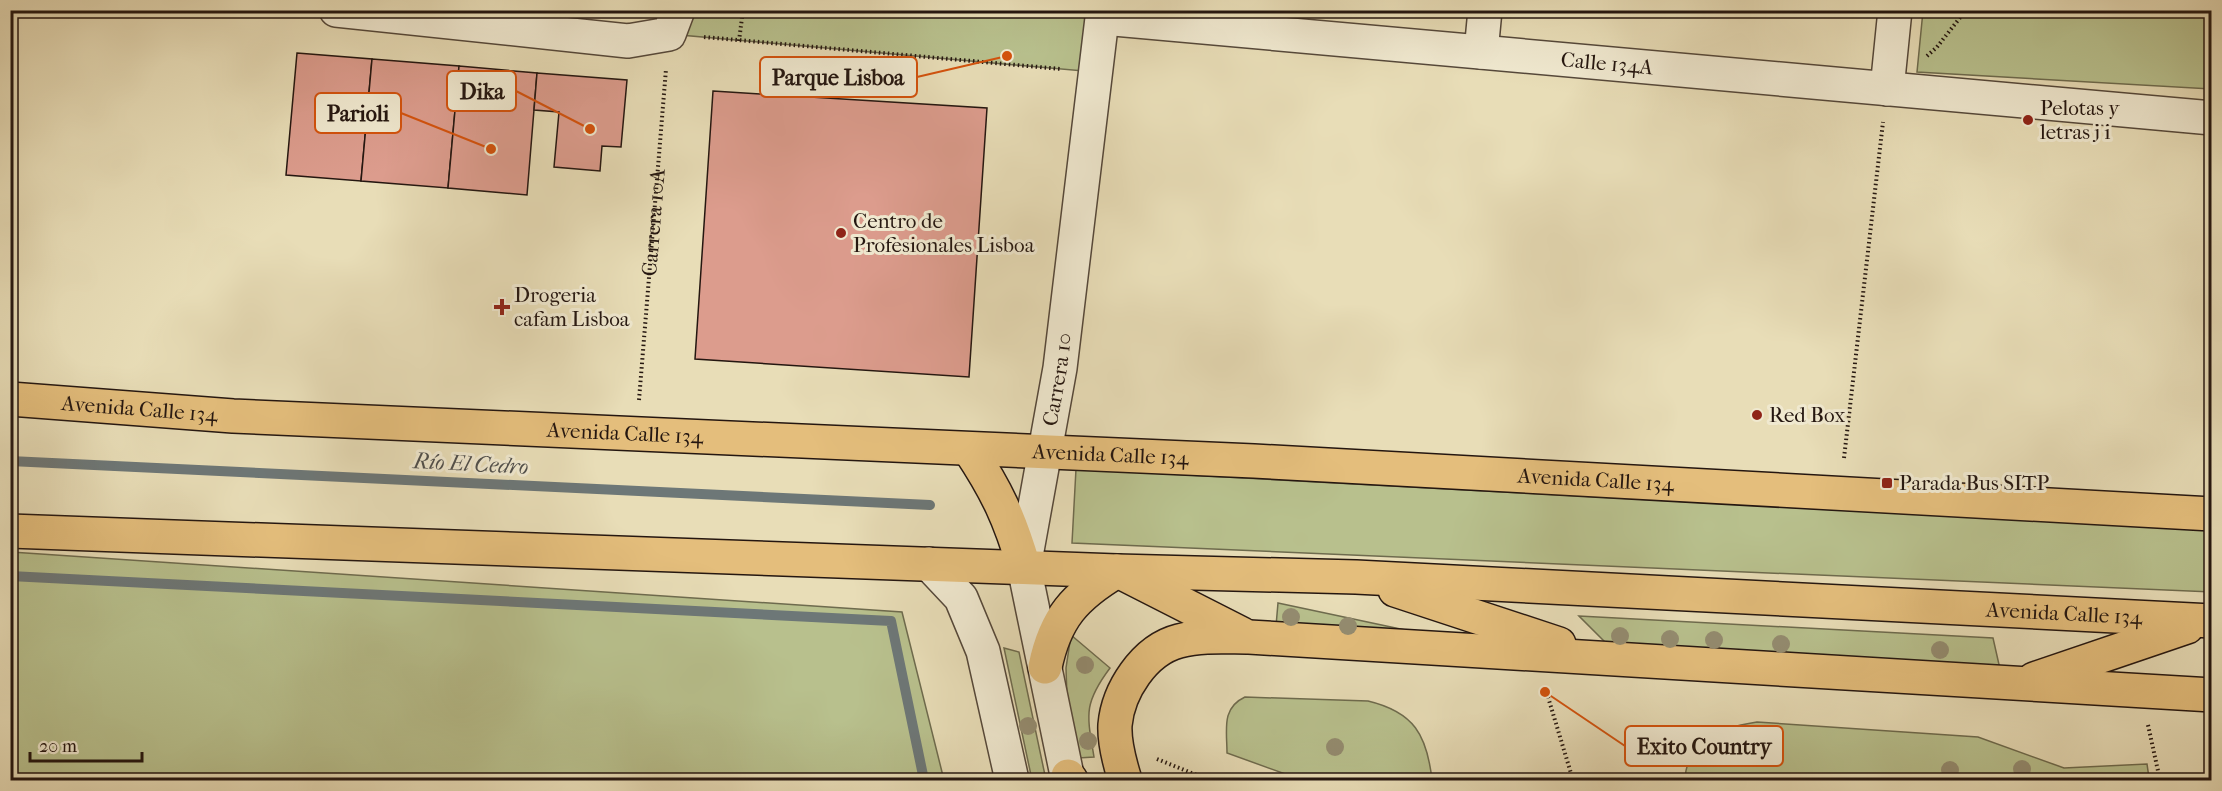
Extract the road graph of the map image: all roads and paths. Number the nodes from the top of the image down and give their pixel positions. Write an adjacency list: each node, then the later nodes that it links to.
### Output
1 (336, 10): 9 (street)
2 (743, 10): 10 (path)
3 (1001, 10): 7 (path)
4 (1485, 10): 11 (street)
5 (1895, 10): 13 (street)
6 (2207, 10): 8 (path)
7 (1103, 14): 11 (street, Calle 134A); 12 (street, Carrera 10)
8 (2211, 14)
9 (674, 22): 10 (path); 16 (path, Carrera 10A)
10 (739, 41): 12 (path)
11 (1481, 52): 13 (street, Calle 134A)
12 (1095, 72): 18 (street, Carrera 10)
13 (1887, 89): 14 (street, Calle 134A); 19 (path)
14 (2211, 118)
15 (10, 399): 16 (main road, Avenida Calle 134)
16 (635, 435): 17 (main road, Avenida Calle 134)
17 (969, 449): 18 (main road, Avenida Calle 134); 23 (main road)
18 (1045, 453): 19 (main road, Avenida Calle 134); 23 (street, Carrera 10)
19 (1839, 494): 20 (main road, Avenida Calle 134)
20 (2211, 514)
21 (10, 531): 22 (main road, Avenida Calle 134)
22 (929, 564): 23 (main road, Avenida Calle 134); 37 (street)
23 (1024, 567): 24 (main road, Avenida Calle 134); 29 (street, Carrera 10)
24 (1117, 571): 25 (main road, Avenida Calle 134); 27 (main road); 29 (main road)
25 (1356, 577): 26 (main road, Avenida Calle 134); 28 (main road)
26 (2208, 621): 30 (main road)
27 (1249, 637): 28 (main road); 38 (main road)
28 (1603, 659): 30 (main road)
29 (1045, 667): 36 (street, Carrera 10)
30 (2018, 684): 31 (main road)
31 (2211, 696)
32 (1548, 697): 40 (path)
33 (2147, 722): 41 (path)
34 (1148, 755): 39 (path)
35 (2211, 775): 42 (path)
36 (1069, 779)
37 (1012, 780)
38 (1125, 780)
39 (1209, 780)
40 (1572, 780)
41 (2160, 780)
42 (2195, 780)

